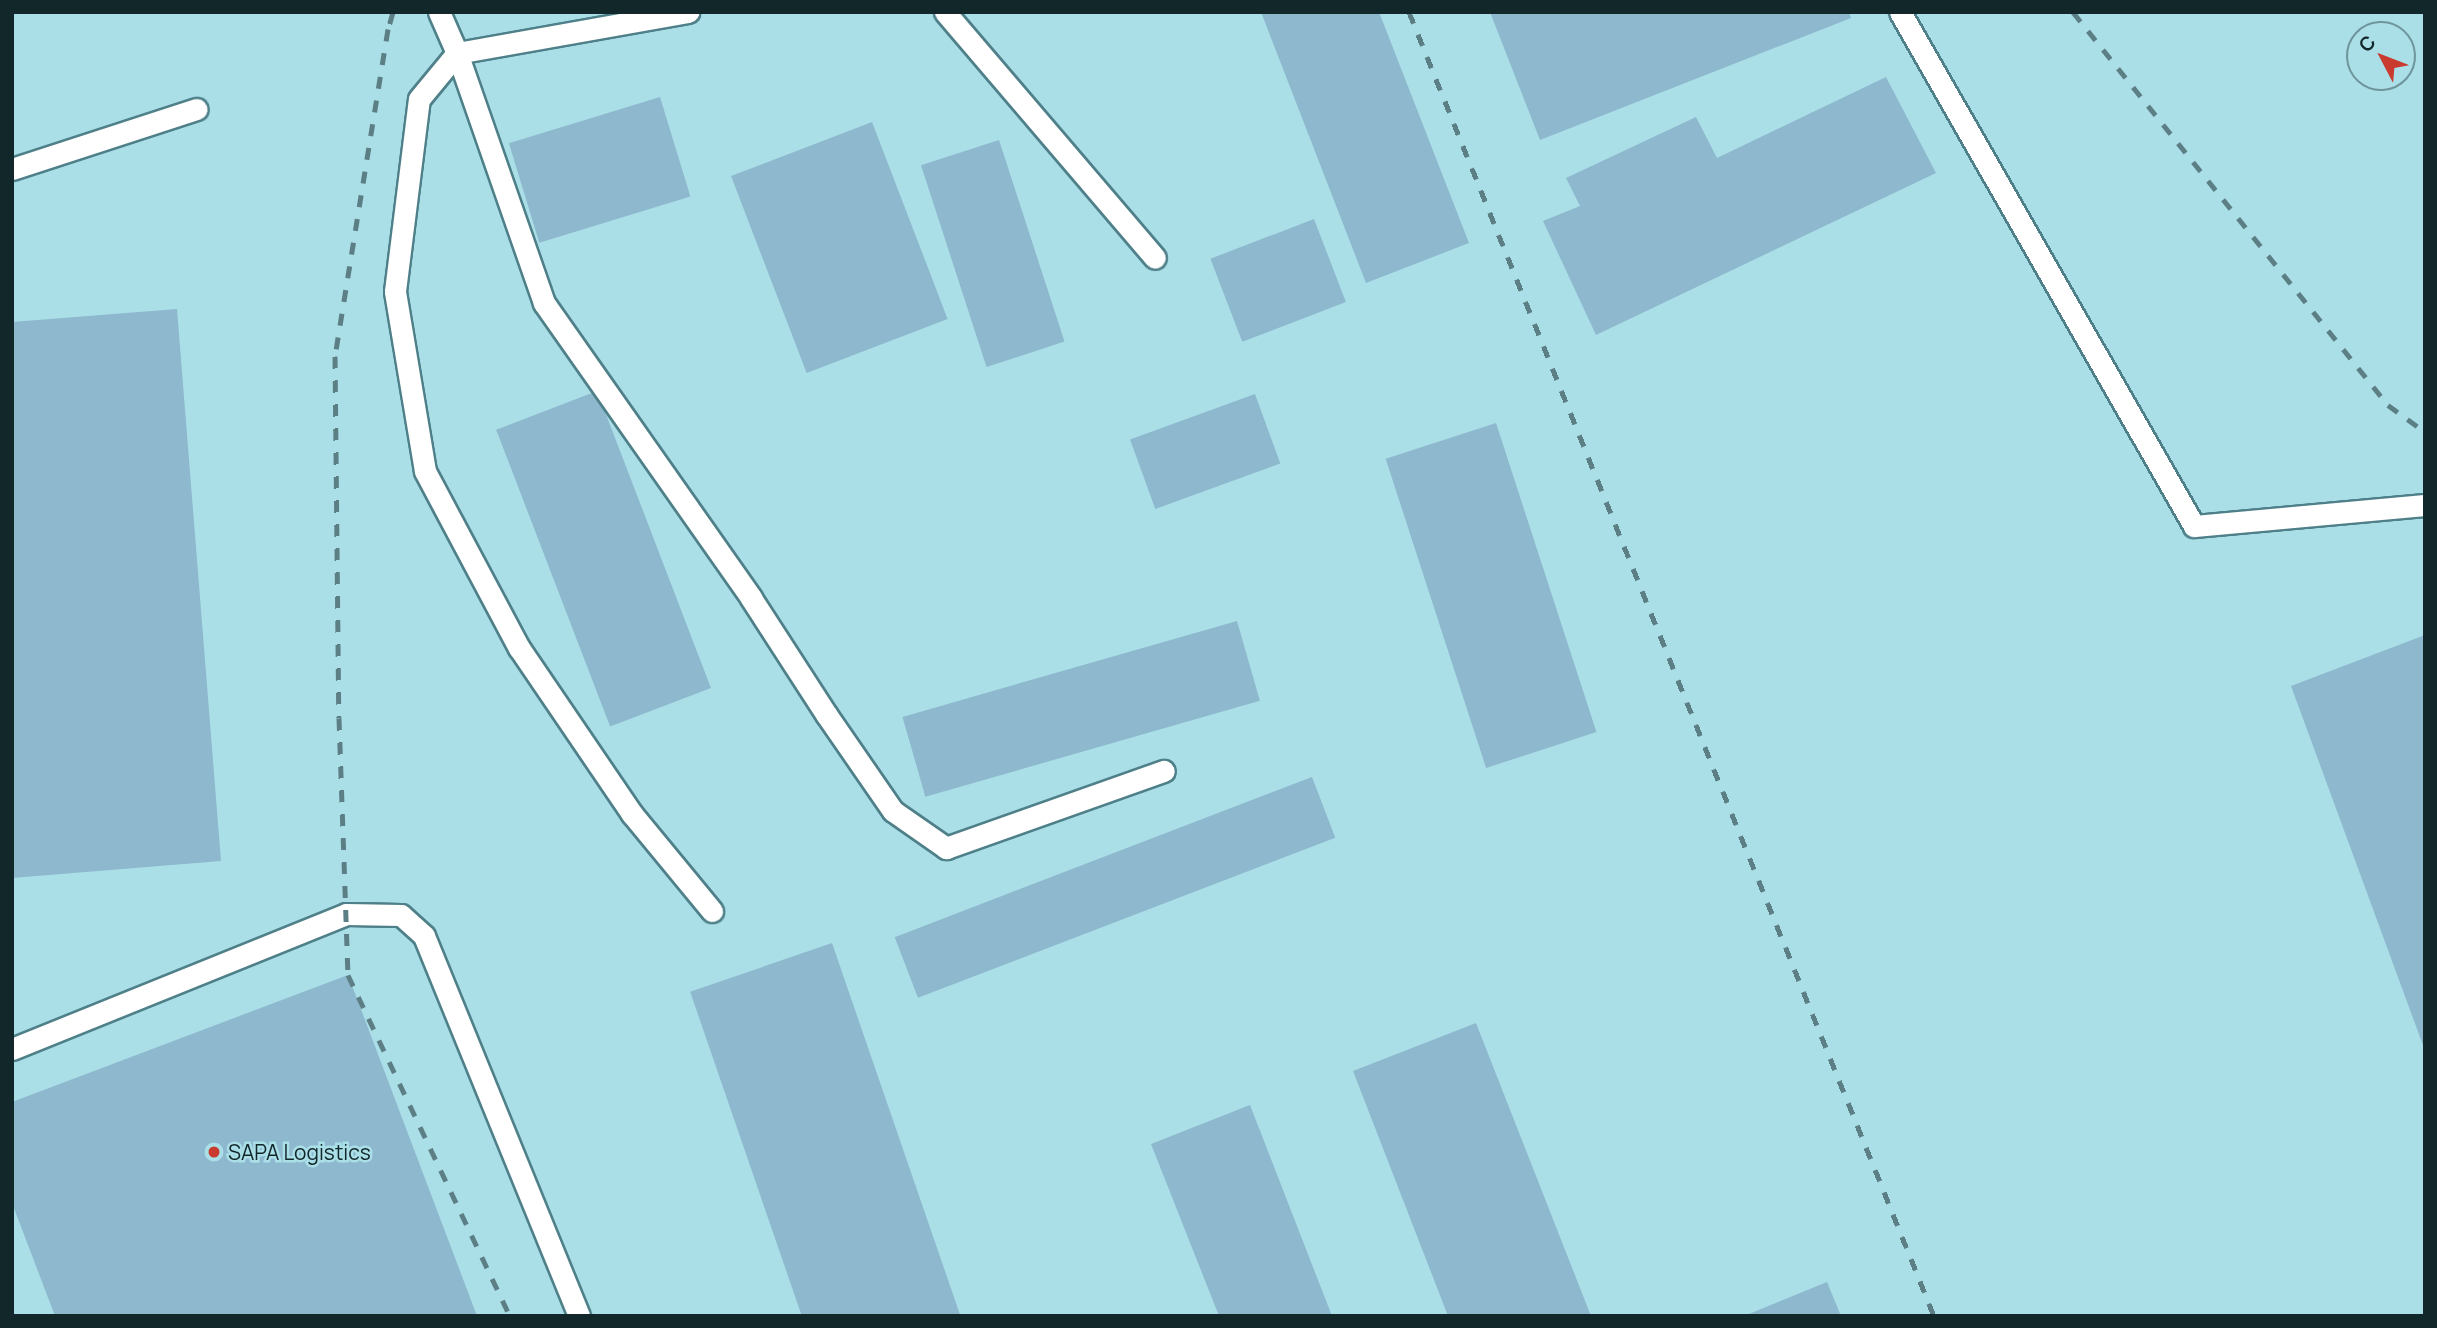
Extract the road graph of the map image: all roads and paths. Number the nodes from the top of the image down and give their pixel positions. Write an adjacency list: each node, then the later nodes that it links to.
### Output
1 (439, 12): 5 (lane)
2 (688, 12): 5 (lane)
3 (945, 12): 8 (lane)
4 (1900, 12): 9 (lane)
5 (457, 53): 10 (lane); 11 (lane)
6 (197, 109): 7 (lane)
7 (12, 169)
8 (1155, 258)
9 (2425, 505)
10 (1164, 771)
11 (712, 911)
12 (12, 1049): 13 (lane)
13 (579, 1316)

